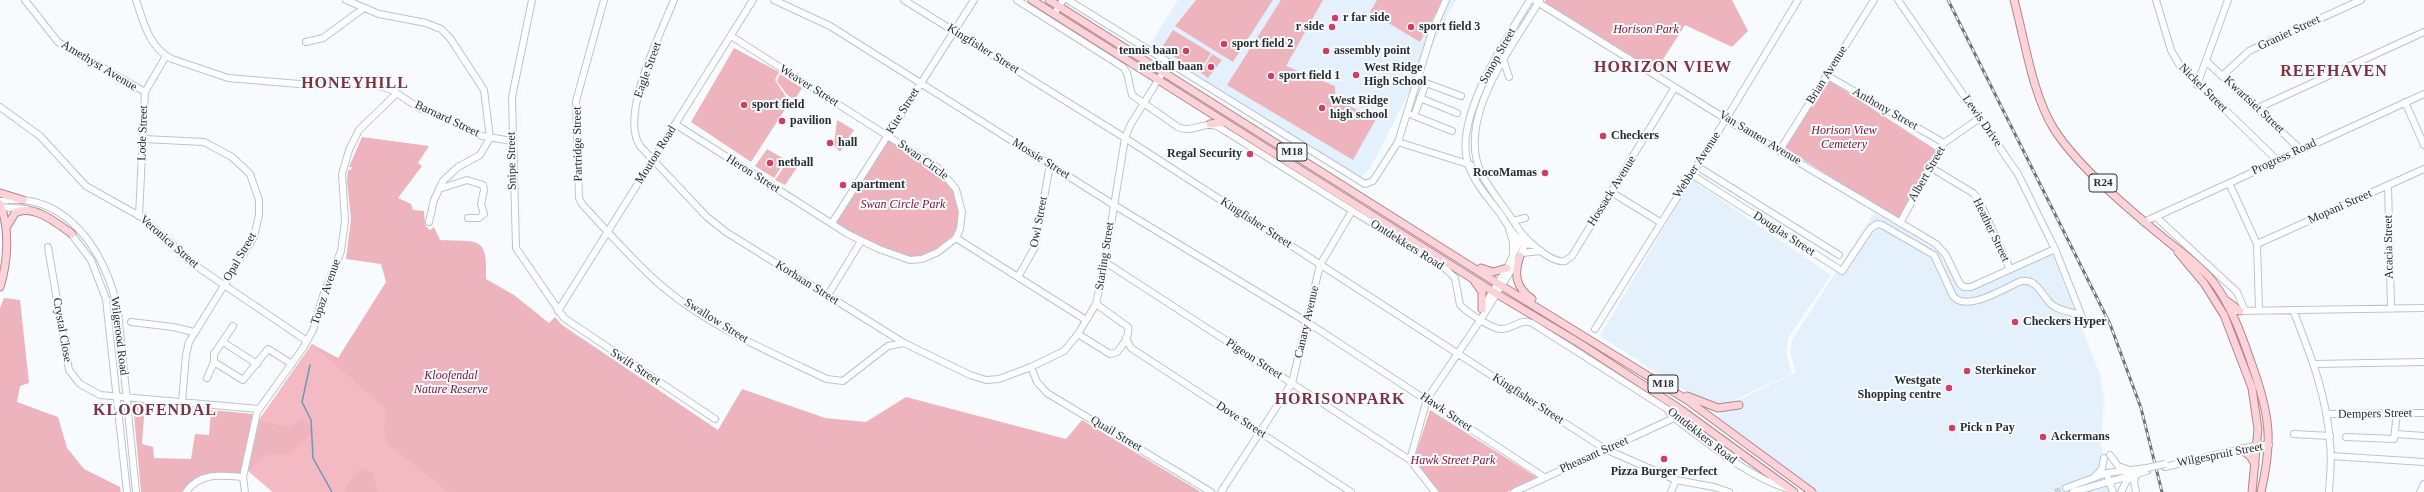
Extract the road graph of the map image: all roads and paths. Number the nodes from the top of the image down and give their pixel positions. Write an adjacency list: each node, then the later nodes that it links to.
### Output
1 (24, 0): 46 (street, Amethyst Avenue)
2 (136, 0): 32 (street)
3 (346, 0): 26 (street)
4 (532, 0): 68 (street, Snipe Street)
5 (604, 0): 110 (street, Partridge Street)
6 (674, 0): 78 (street, Eagle Street)
7 (753, 0): 30 (street, Mouton Road)
8 (774, 0): 43 (street, Mossie Street)
9 (904, 0): 28 (street, Kingfisher Street)
10 (974, 0): 28 (street, Kite Street)
11 (1017, 0): 52 (street)
12 (1032, 0): 27 (main road, Ontdekkers Road / M18)
13 (1049, 0): 25 (main road, Ontdekkers Road / M18)
14 (1068, 0): 69 (street)
15 (1446, 0): 55 (street)
16 (1530, 0): 33 (street, Sonop Street)
17 (1798, 0): 59 (street, Webber Avenue)
18 (1874, 0): 39 (street, Brian Avenue)
19 (1898, 0): 58 (street, Lewis Drive)
20 (2014, 0): 106 (main road, R24)
21 (2156, 0): 44 (street, Nickel Street)
22 (2228, 0): 35 (street)
23 (2361, 0): 40 (street, Graniet Street)
24 (1537, 1): 34 (street, Sonop Street); 45 (street, Van Santen Avenue)
25 (1061, 3): 27 (street); 37 (main road, Ontdekkers Road / M18)
26 (364, 8): 31 (street); 65 (street)
27 (1054, 14): 42 (main road, Ontdekkers Road / M18)
28 (954, 31): 43 (street, Kite Street); 66 (street, Kingfisher Street)
29 (2424, 32): 54 (street)
30 (731, 36): 61 (street, Mouton Road); 64 (street, Weaver Street)
31 (306, 42)
32 (166, 56): 46 (street, Lode Street); 47 (street, Barnard Street)
33 (1493, 62): 36 (street); 38 (street, Sonop Street)
34 (1504, 62): 36 (street, Sonop Street); 41 (street)
35 (2207, 62): 40 (street, Kwartsiet Street); 44 (street)
36 (1498, 71): 38 (street); 41 (street, Sonop Street)
37 (1163, 72): 42 (street, Starling Street); 123 (main road, Ontdekkers Road / M18)
38 (1487, 73): 73 (street, Sonop Street)
39 (1826, 75): 71 (street, Anthony Street); 74 (street, Brian Avenue)
40 (2222, 76): 54 (street, Kwartsiet Street)
41 (1494, 78): 70 (street, Sonop Street)
42 (1158, 81): 52 (street, Starling Street); 60 (main road, Ontdekkers Road / M18)
43 (921, 82): 64 (street, Kite Street); 80 (street, Mossie Street)
44 (2197, 85): 77 (street, Nickel Street)
45 (1675, 87): 59 (street, Van Santen Avenue); 90 (street, Hossack Avenue)
46 (145, 92): 67 (street, Lode Street)
47 (397, 93): 65 (street, Barnard Street); 160 (street, Topaz Avenue)
48 (2424, 94): 51 (street, Progress Road)
49 (1461, 96): 50 (street)
50 (1420, 98): 56 (street); 57 (street)
51 (2405, 102): 72 (street); 75 (street, Progress Road)
52 (1143, 104): 62 (street); 66 (street, Starling Street)
53 (0, 107): 97 (street, Veronica Street)
54 (2258, 108): 75 (street, Kwartsiet Street)
55 (1407, 113): 57 (street); 69 (street)
56 (1457, 113)
57 (1414, 116): 63 (street)
58 (1980, 118): 71 (street, Albert Street); 118 (street, Lewis Drive)
59 (1726, 119): 74 (street, Van Santen Avenue); 85 (street, Webber Avenue)
60 (1224, 122): 62 (main road); 130 (main road, Ontdekkers Road / M18)
61 (675, 124): 78 (street, Mouton Road); 107 (street, Heron Street)
62 (1210, 124): 96 (street, Ontdekkers Road)
63 (1452, 131)
64 (888, 135): 107 (street, Kite Street); 112 (street, Swan Circle)
65 (490, 138): 68 (street, Barnard Street); 89 (street)
66 (1124, 138): 95 (street, Starling Street); 127 (street, Kingfisher Street)
67 (143, 139): 97 (street, Lode Street); 133 (street, Opal Street)
68 (512, 141): 145 (street, Snipe Street)
69 (1398, 142): 76 (street)
70 (1474, 143): 73 (street); 82 (street, Sonop Street)
71 (1944, 143): 81 (street, Albert Street)
72 (2424, 145)
73 (1466, 149): 76 (street); 79 (street, Sonop Street)
74 (1780, 150): 108 (street, Van Santen Avenue)
75 (2301, 150): 77 (street, Progress Road)
76 (1453, 158): 79 (street)
77 (2277, 160): 86 (street, Progress Road)
78 (652, 161): 110 (street, Mouton Road); 137 (street, Korhaan Street)
79 (1468, 164): 82 (street); 101 (street, Sonop Street)
80 (1050, 165): 95 (street, Mossie Street); 131 (street, Owl Street)
81 (1930, 167): 108 (street, Albert Street); 129 (street, Heather Street)
82 (1480, 168): 103 (street, Sonop Street)
83 (2424, 169): 87 (street, Mopani Street)
84 (1703, 170): 88 (street, Douglas Street)
85 (1691, 174): 92 (street, Douglas Street); 105 (street, Webber Avenue)
86 (2229, 183): 98 (street, Progress Road); 115 (street)
87 (2388, 185): 115 (street, Mopani Street); 140 (street, Acacia Street)
88 (1732, 188): 92 (street); 121 (street, Douglas Street)
89 (439, 189): 99 (street); 104 (street)
90 (1611, 192): 105 (street); 119 (street, Hossack Avenue)
91 (0, 193): 93 (main road)
92 (1726, 197): 125 (street, Douglas Street)
93 (22, 200): 94 (street, Wilgerood Road); 178 (street, Wilgerood Road)
94 (0, 205): 109 (main road); 111 (street, Wilgerood Road)
95 (1114, 205): 124 (street, Starling Street); 152 (street, Mossie Street)
96 (1352, 211): 127 (street, Canary Avenue); 149 (street, Ontdekkers Road)
97 (139, 216): 133 (street, Veronica Street)
98 (2156, 217): 106 (street, Progress Road); 147 (street)
99 (468, 218)
100 (1525, 218): 103 (street)
101 (1504, 220): 114 (street, Sonop Street); 122 (street)
102 (0, 221): 109 (main road)
103 (1513, 221): 114 (street, Sonop Street)
104 (429, 222)
105 (1660, 222): 155 (street, Webber Avenue)
106 (2144, 222): 117 (main road, R24)
107 (832, 223): 113 (street)
108 (1900, 223): 129 (street, Van Santen Avenue)
109 (6, 231): 111 (main road); 134 (main road)
110 (607, 232): 145 (street, Mouton Road); 163 (street, Swallow Street)
111 (72, 234): 177 (street, Wilgerood Road)
112 (956, 238): 113 (street); 131 (street)
113 (861, 241): 137 (street)
114 (1525, 241): 119 (street, Hossack Avenue); 120 (street); 122 (street)
115 (2257, 244): 143 (street)
116 (48, 247): 177 (street, Crystal Close)
117 (2174, 247): 138 (main road, R24); 148 (main road, R24)
118 (2055, 249): 129 (street); 135 (street, Lewis Drive)
119 (1542, 251): 120 (street)
120 (1521, 255): 132 (street); 154 (main road)
121 (1839, 255)
122 (1512, 257): 128 (street)
123 (1464, 261): 128 (main road); 132 (main road, Ontdekkers Road / M18)
124 (1105, 262): 139 (street, Starling Street); 175 (street, Pigeon Street)
125 (1828, 263): 126 (street); 126 (street, Douglas Street)
126 (1847, 264): 146 (street)
127 (1320, 265): 152 (street, Canary Avenue); 166 (street, Kingfisher Street)
128 (1506, 268): 132 (street)
129 (2010, 269)
130 (1460, 270): 136 (main road, Ontdekkers Road / M18); 142 (main road)
131 (1018, 277): 150 (street)
132 (1499, 284): 136 (street); 154 (main road, Ontdekkers Road / M18)
133 (224, 286): 156 (street, Opal Street); 160 (street, Veronica Street)
134 (0, 287)
135 (2070, 287): 146 (street); 146 (street, Lewis Drive)
136 (1494, 292): 142 (street); 149 (street); 214 (main road, Ontdekkers Road / M18)
137 (828, 295): 157 (street, Korhaan Street)
138 (2225, 300): 147 (main road); 148 (main road, R24)
139 (1096, 304): 150 (street, Starling Street); 159 (street)
140 (2391, 308): 141 (street); 144 (street)
141 (2424, 308)
142 (1482, 310): 149 (street)
143 (2260, 310): 144 (street); 147 (street)
144 (2293, 310): 171 (street)
145 (558, 311): 187 (street, Swift Street)
146 (2071, 311)
147 (2242, 311): 148 (street)
148 (2228, 313): 194 (main road, R24); 195 (main road, R24)
149 (1479, 318): 166 (street); 186 (street, Ontdekkers Road)
150 (1086, 320): 158 (street, Starling Street)
151 (130, 322): 156 (street)
152 (1307, 322): 175 (street, Canary Avenue); 179 (street, Hawk Street)
153 (233, 326): 161 (street)
154 (1571, 328): 176 (main road, Ontdekkers Road / M18)
155 (1595, 329)
156 (194, 332): 180 (street, Opal Street)
157 (888, 334): 162 (street, Korhaan Street); 163 (street)
158 (1078, 334): 164 (street); 172 (street, Starling Street)
159 (1126, 338): 164 (street); 165 (street)
160 (307, 341): 170 (street, Topaz Avenue)
161 (223, 342): 167 (street); 169 (street)
162 (904, 343): 163 (street); 174 (street, Korhaan Street)
163 (888, 346)
164 (1120, 348): 165 (street)
165 (1131, 348): 188 (street, Dove Street)
166 (1457, 353): 179 (street); 196 (street, Kingfisher Street)
167 (214, 362): 169 (street); 173 (street)
168 (2424, 362): 171 (street)
169 (257, 364): 170 (street)
170 (292, 364): 182 (street, Topaz Avenue)
171 (2314, 364): 185 (street)
172 (1031, 367): 174 (street, Starling Street); 219 (street, Quail Street)
173 (207, 378)
174 (980, 379)
175 (1292, 383): 188 (street, Canary Avenue); 199 (street, Pigeon Street)
176 (1672, 390): 181 (main road); 226 (main road, Ontdekkers Road / M18)
177 (118, 396): 178 (street, Crystal Close); 215 (street, Wilgerood Road)
178 (127, 398): 180 (street, Crystal Close); 216 (street, Wilgerood Road)
179 (1427, 399): 199 (street); 206 (street, Hawk Street)
180 (182, 402): 182 (street, Crystal Close)
181 (1739, 405)
182 (258, 409): 205 (street, Topaz Avenue)
183 (2397, 413): 184 (street, Dempers Street); 185 (street, Dempers Street); 190 (street)
184 (2424, 413)
185 (2326, 414): 191 (street)
186 (1674, 418): 196 (street, Pheasant Street); 214 (street, Ontdekkers Road)
187 (715, 419)
188 (1260, 433): 220 (street, Canary Avenue); 221 (street, Dove Street)
189 (2294, 434): 191 (street)
190 (2396, 434): 192 (street); 193 (street)
191 (2330, 436): 198 (street)
192 (2424, 436)
193 (2346, 437)
194 (2258, 445): 195 (street, Wilgespruit Street); 197 (street, Wilgespruit Street); 201 (main road, R24)
195 (2269, 445): 232 (main road, R24)
196 (1605, 449): 206 (street, Pheasant Street); 208 (street, Kingfisher Street)
197 (2241, 449): 201 (main road); 204 (street, Wilgespruit Street, bridge)
198 (2331, 456): 200 (street); 233 (street)
199 (1410, 460): 222 (street, Pigeon Street)
200 (2424, 462)
201 (2256, 465): 231 (main road, R24)
202 (2114, 472): 203 (street, Wilgespruit Street); 204 (street, Wilgespruit Street); 209 (street)
203 (2107, 473): 207 (street, Wilgespruit Street); 210 (street)
204 (2136, 473): 207 (street); 209 (street, Wilgespruit Street); 229 (street); 230 (street)
205 (243, 477): 217 (street); 218 (street, Topaz Avenue)
206 (1544, 478): 223 (street, Pheasant Street)
207 (2092, 478): 213 (street, Wilgespruit Street)
208 (1676, 480): 224 (street); 225 (street, Kingfisher Street)
209 (2117, 480): 210 (street, Wilgespruit Street); 229 (street)
210 (2109, 482): 211 (street, Wilgespruit Street); 228 (street)
211 (2099, 483): 227 (street, Wilgespruit Street); 228 (street)
212 (2424, 484): 234 (street)
213 (2066, 488)
214 (1793, 491)
215 (127, 492)
216 (136, 492)
217 (186, 492)
218 (245, 492)
219 (1211, 492)
220 (1221, 492)
221 (1351, 492)
222 (1435, 492)
223 (1514, 492)
224 (1671, 492)
225 (1729, 492)
226 (1812, 492)
227 (2072, 492)
228 (2112, 492)
229 (2122, 492)
230 (2136, 492)
231 (2252, 492)
232 (2261, 492)
233 (2330, 492)
234 (2420, 492)

